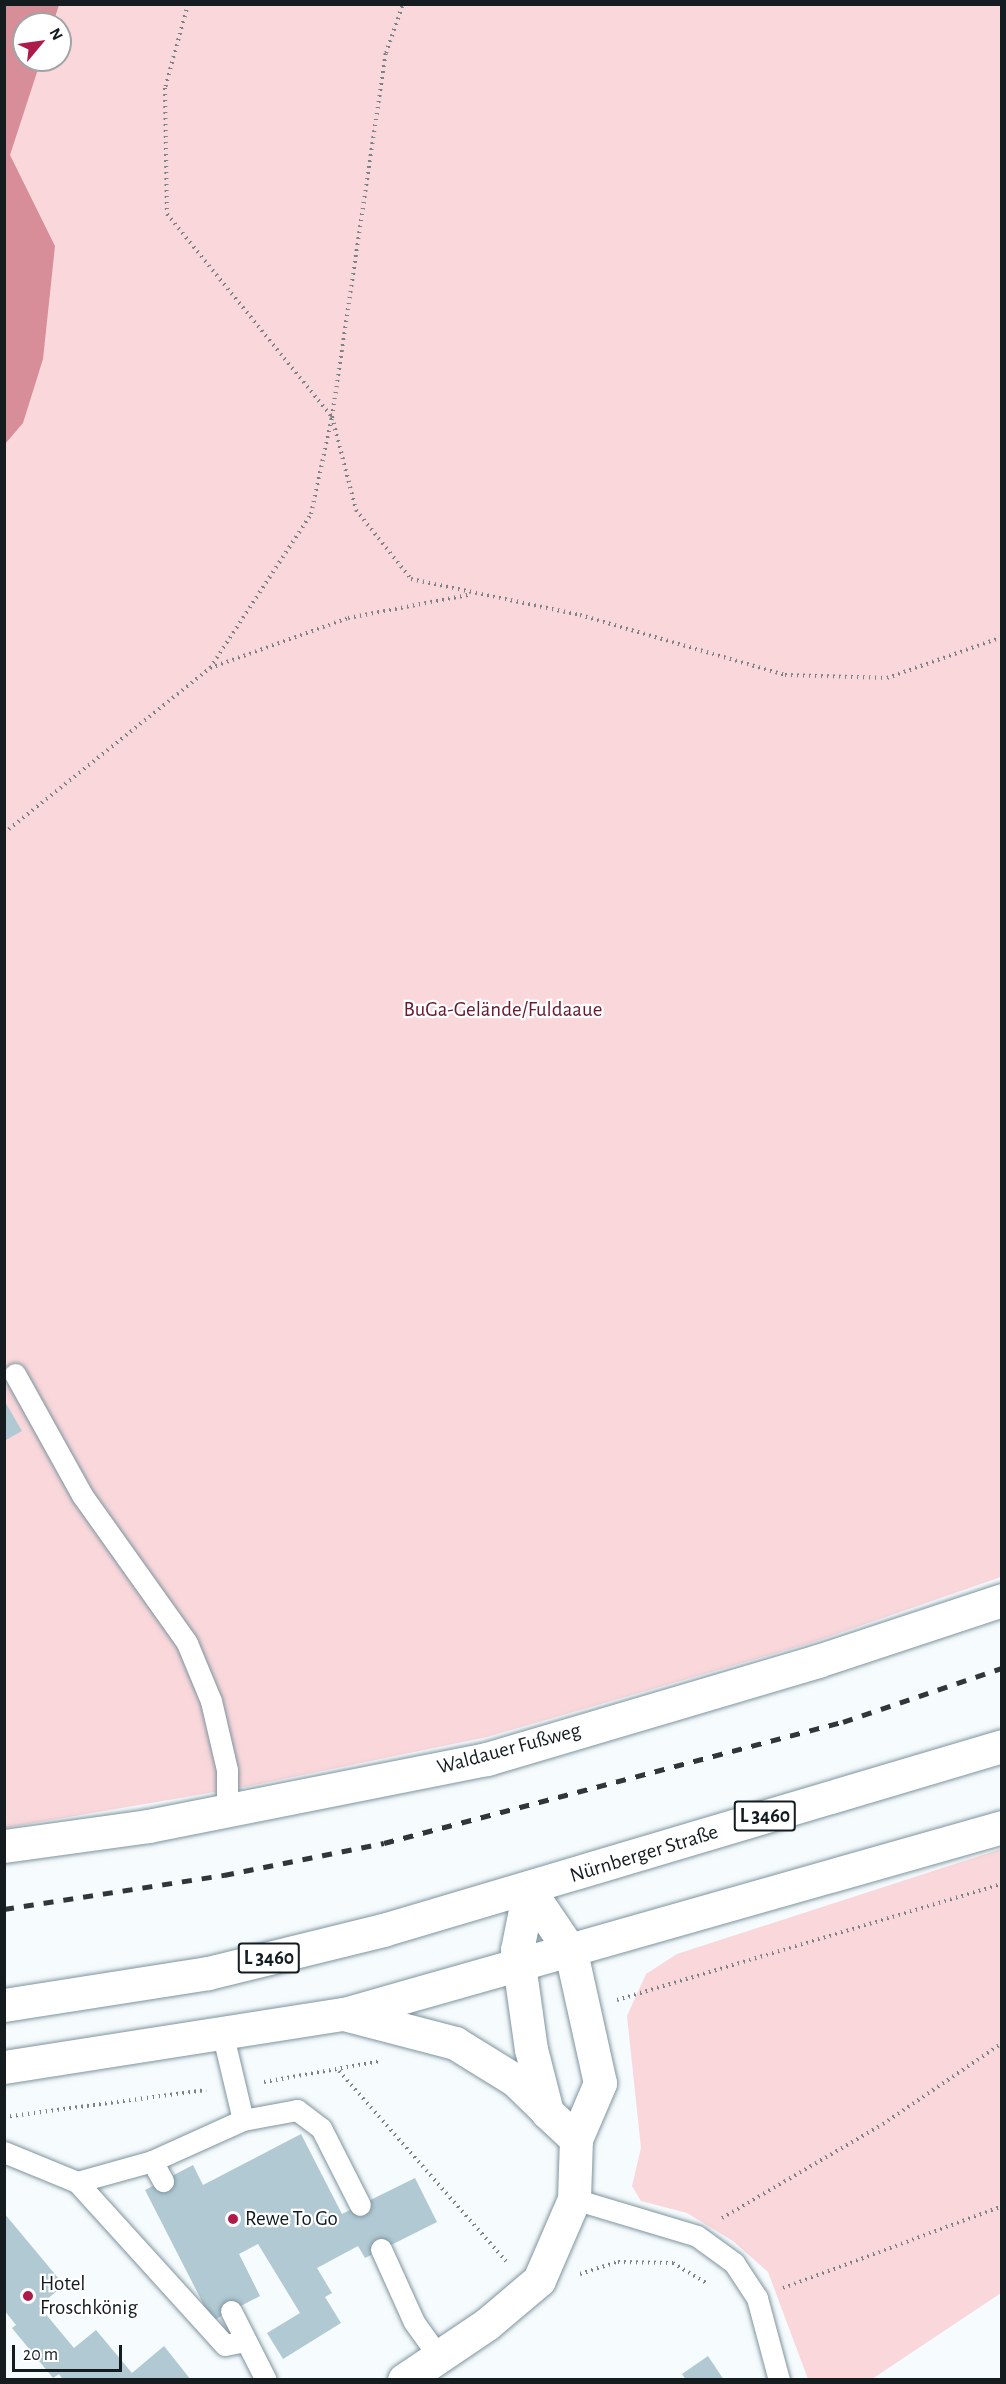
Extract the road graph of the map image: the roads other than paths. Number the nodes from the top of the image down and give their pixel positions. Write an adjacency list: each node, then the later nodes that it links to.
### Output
1 (15, 1374): 4 (lane)
2 (1002, 1600): 4 (street, Waldauer Fußweg)
3 (1002, 1746): 7 (street, Nürnberger Straße / L 3460)
4 (227, 1810): 6 (street, Waldauer Fußweg)
5 (1002, 1827): 8 (street)
6 (4, 1846)
7 (529, 1890): 8 (street); 9 (street); 10 (street, L 3460)
8 (571, 1952): 9 (street); 16 (street)
9 (519, 1966): 11 (street); 14 (street)
10 (4, 2005)
11 (344, 2014): 12 (street); 14 (street)
12 (223, 2036): 13 (street); 15 (lane)
13 (4, 2067)
14 (548, 2112): 16 (street)
15 (243, 2120): 18 (lane); 22 (lane)
16 (576, 2139): 21 (street)
17 (4, 2152): 20 (lane)
18 (152, 2161): 19 (lane); 20 (lane)
19 (163, 2181)
20 (77, 2182): 25 (lane)
21 (574, 2199): 26 (street); 29 (lane)
22 (360, 2205)
23 (381, 2249): 26 (lane)
24 (231, 2311): 25 (lane)
25 (246, 2341): 27 (lane)
26 (439, 2357): 28 (street)
27 (266, 2379)
28 (404, 2379)
29 (778, 2379)

